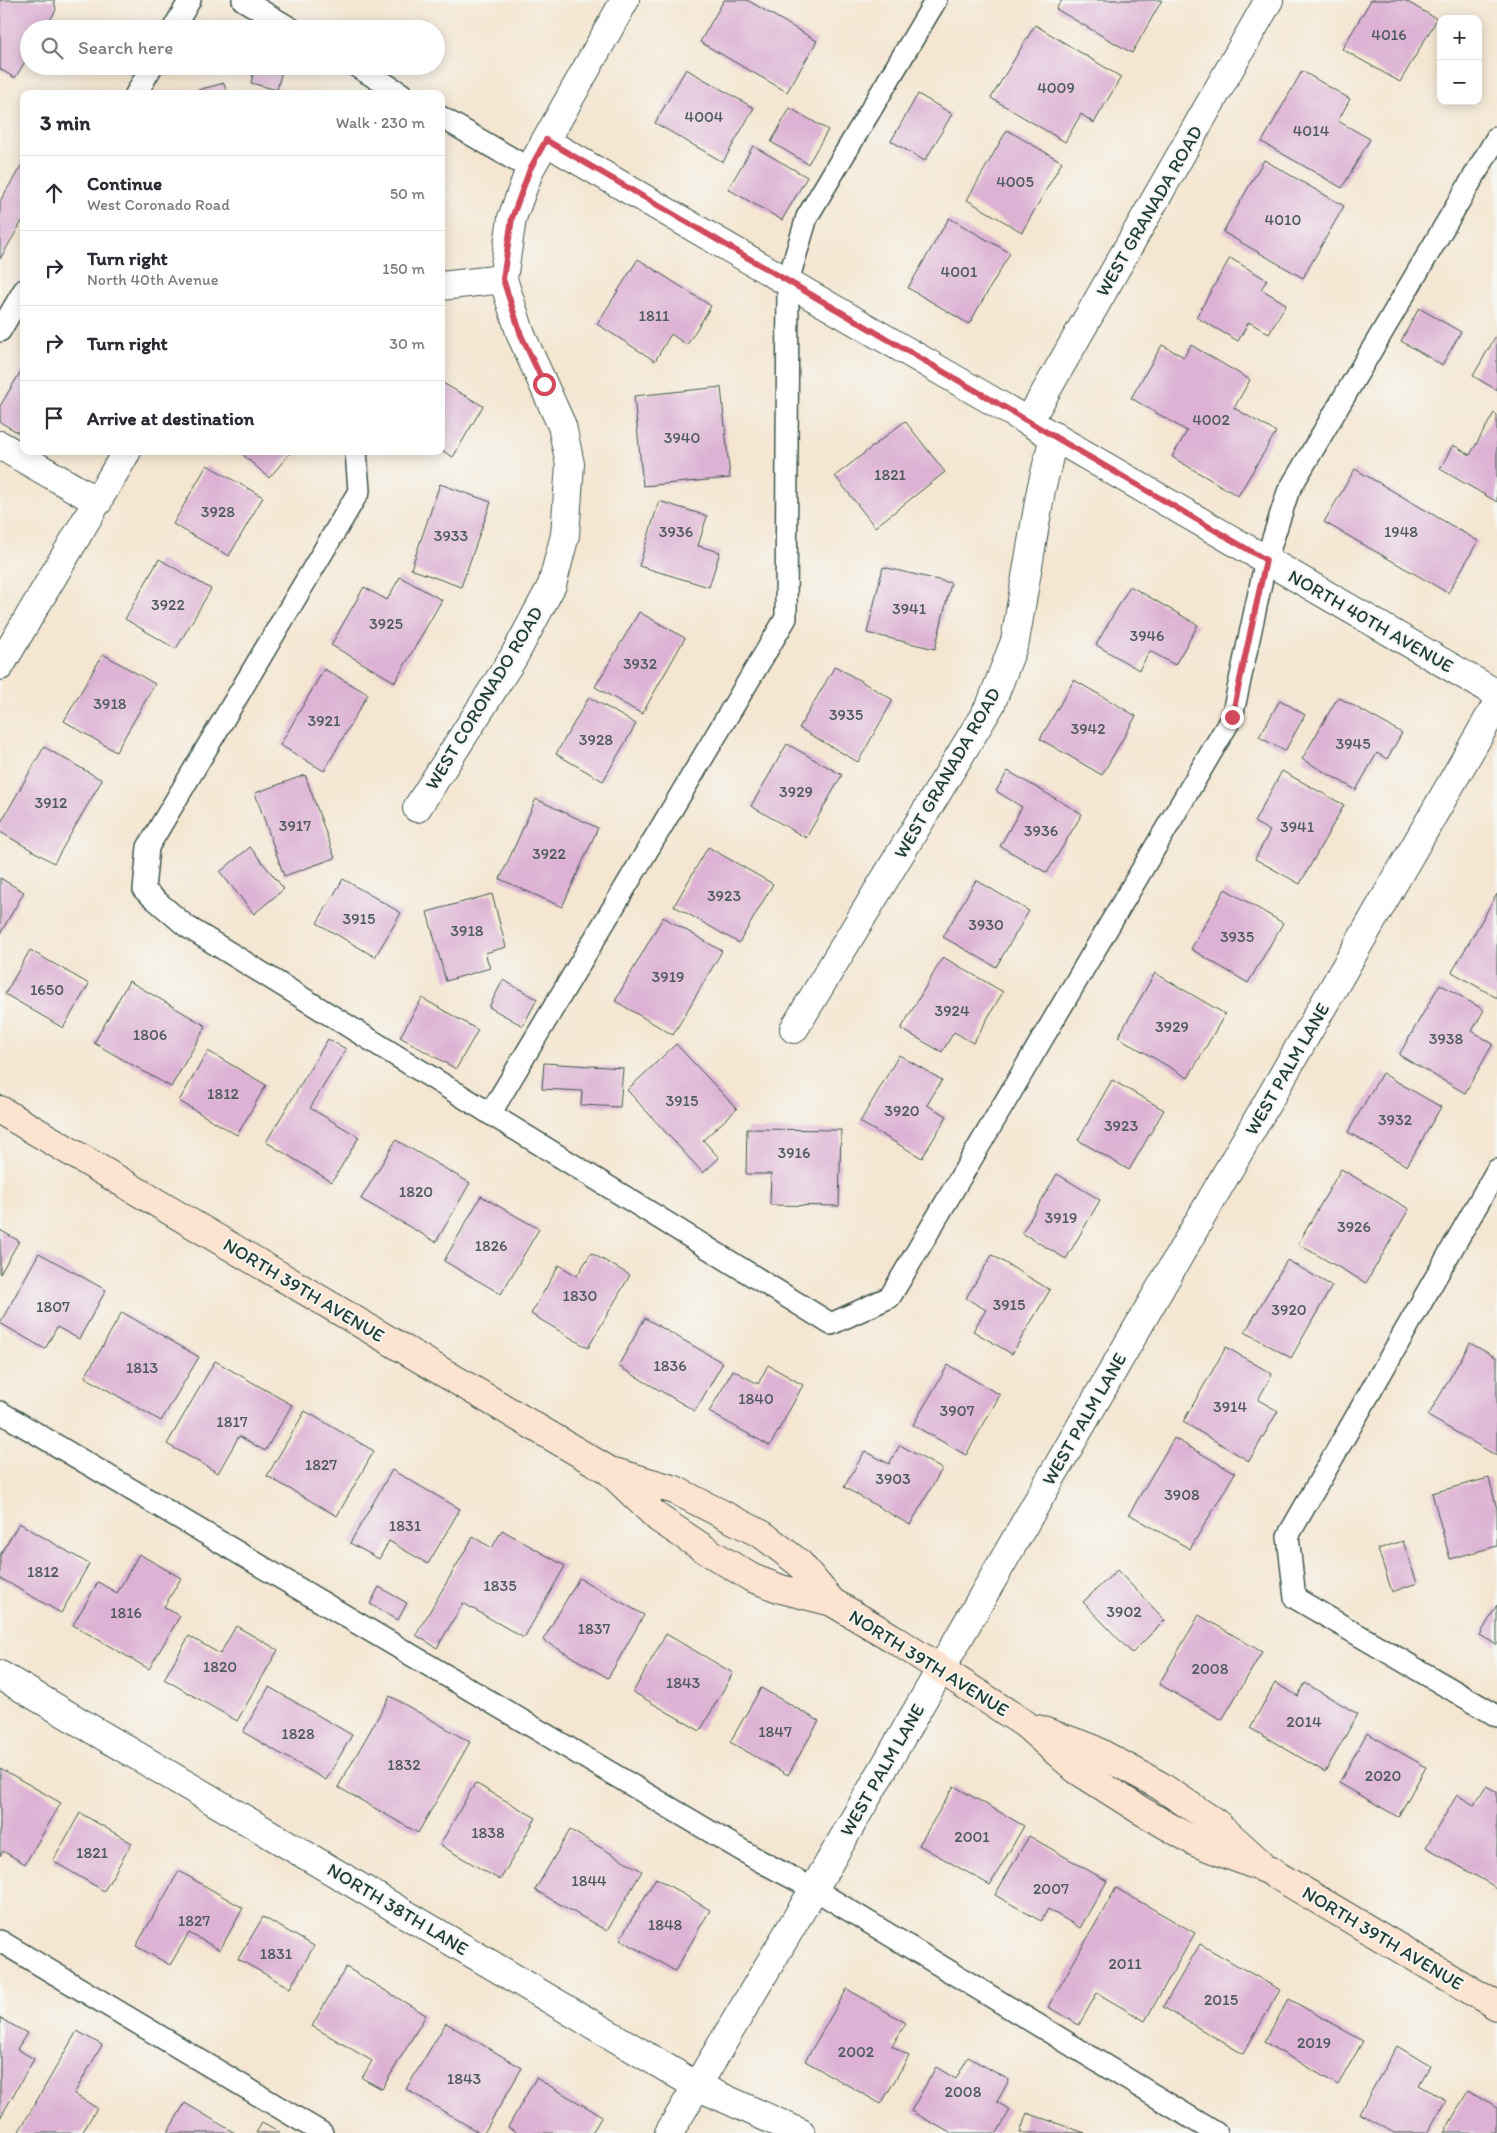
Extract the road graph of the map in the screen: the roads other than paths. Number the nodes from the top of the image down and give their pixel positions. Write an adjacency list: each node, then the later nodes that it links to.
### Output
1 (190, 0): 6 (lane)
2 (243, 0): 7 (lane)
3 (625, 0): 14 (street, WEST CORONADO ROAD)
4 (936, 0): 17 (lane)
5 (1269, 0): 21 (street, WEST GRANADA ROAD)
6 (178, 20)
7 (277, 20)
8 (147, 75): 10 (lane)
9 (371, 75): 11 (lane)
10 (138, 90)
11 (395, 90)
12 (445, 119): 15 (lane)
13 (1497, 137): 27 (lane)
14 (546, 140): 15 (street, WEST CORONADO ROAD); 17 (street, NORTH 40TH AVENUE)
15 (530, 169): 16 (street, WEST CORONADO ROAD)
16 (503, 279): 18 (street); 31 (street, WEST CORONADO ROAD)
17 (788, 281): 21 (street, NORTH 40TH AVENUE); 34 (lane)
18 (445, 286)
19 (20, 297): 20 (lane)
20 (0, 331)
21 (1028, 421): 22 (street, NORTH 40TH AVENUE)
22 (1054, 436): 27 (street, NORTH 40TH AVENUE); 32 (street, WEST GRANADA ROAD)
23 (0, 446): 26 (street)
24 (126, 455): 26 (street)
25 (356, 455): 34 (lane)
26 (98, 502): 28 (street)
27 (1266, 560): 29 (street, NORTH 40TH AVENUE); 34 (lane)
28 (0, 666)
29 (1497, 694)
30 (1497, 704): 39 (street, WEST PALM LANE)
31 (416, 808)
32 (794, 1029)
33 (0, 1110): 37 (street, NORTH 39TH AVENUE)
34 (490, 1114)
35 (1497, 1170): 41 (lane)
36 (0, 1412): 42 (lane)
37 (608, 1470): 38 (street, NORTH 39TH AVENUE); 38 (street, NORTH 39TH AVENUE)
38 (832, 1602): 39 (street, NORTH 39TH AVENUE)
39 (939, 1670): 42 (street, WEST PALM LANE); 44 (street, NORTH 39TH AVENUE)
40 (0, 1675): 45 (street, NORTH 38TH LANE)
41 (1497, 1716)
42 (814, 1889): 45 (street, WEST PALM LANE); 49 (lane)
43 (0, 1941): 46 (lane)
44 (1497, 2006)
45 (697, 2086): 47 (street, WEST PALM LANE); 48 (street, NORTH 38TH LANE)
46 (322, 2133)
47 (668, 2133)
48 (801, 2133)
49 (1216, 2133)

